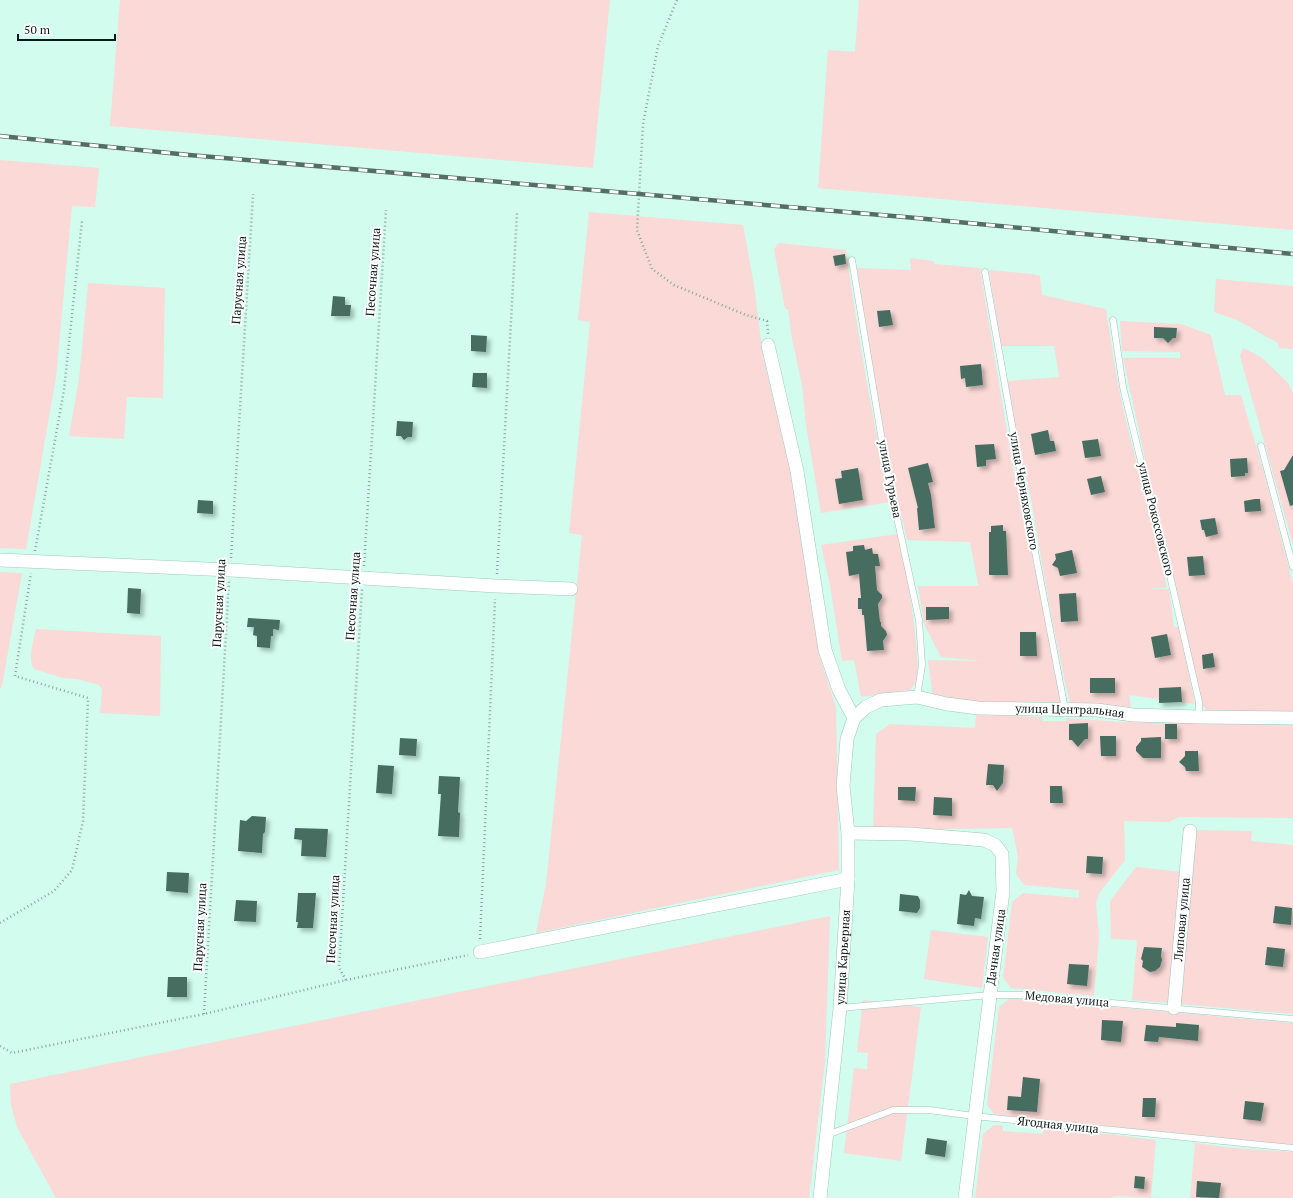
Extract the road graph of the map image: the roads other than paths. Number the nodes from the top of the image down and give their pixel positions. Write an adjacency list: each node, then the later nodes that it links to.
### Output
1 (852, 260): 9 (lane, улица Гурьева)
2 (985, 272): 10 (lane, улица Черняховского)
3 (1113, 320): 11 (lane, улица Рокоссовского)
4 (768, 345): 12 (street)
5 (1261, 446): 7 (lane)
6 (0, 560): 8 (street)
7 (1293, 567)
8 (572, 589)
9 (917, 698): 10 (street, улица Центральная); 12 (street, улица Центральная)
10 (1065, 709): 11 (street, улица Центральная)
11 (1200, 717): 13 (street, улица Центральная)
12 (854, 718): 15 (street, улица Карьерная)
13 (1293, 718)
14 (1190, 831): 20 (street, Липовая улица)
15 (848, 833): 16 (street, улица Карьерная); 18 (street, Дачная улица)
16 (848, 879): 17 (street); 19 (street, улица Карьерная)
17 (480, 952)
18 (990, 995): 19 (lane, Медовая улица); 20 (lane, Медовая улица); 22 (street, Дачная улица)
19 (840, 1008): 23 (street, улица Карьерная)
20 (1174, 1008): 21 (lane, Медовая улица)
21 (1293, 1019)
22 (974, 1116): 23 (lane, Ягодная улица); 24 (lane, Ягодная улица); 26 (street, Дачная улица)
23 (827, 1136): 25 (street, улица Карьерная)
24 (1293, 1148)
25 (820, 1198)
26 (965, 1198)

